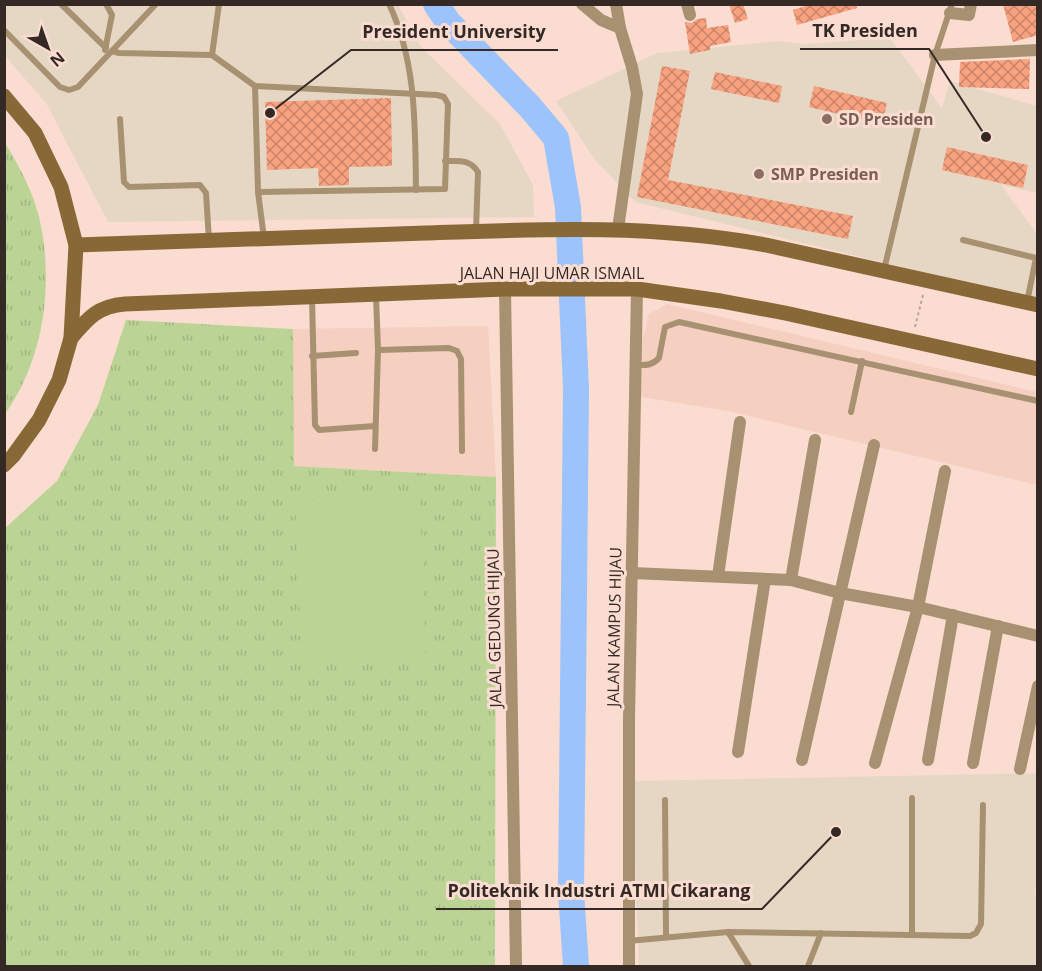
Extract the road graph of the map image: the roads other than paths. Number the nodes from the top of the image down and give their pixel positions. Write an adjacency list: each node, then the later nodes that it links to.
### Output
1 (61, 4): 12 (lane)
2 (106, 4): 12 (lane)
3 (156, 4): 12 (lane)
4 (219, 4): 14 (lane)
5 (389, 4): 17 (lane)
6 (582, 4): 10 (street)
7 (615, 4): 10 (street)
8 (971, 4): 9 (street)
9 (951, 9): 15 (lane)
10 (620, 27): 23 (street)
11 (4, 30): 12 (lane)
12 (109, 50): 14 (lane)
13 (1038, 50): 15 (street)
14 (212, 55): 16 (lane)
15 (934, 55): 30 (lane)
16 (255, 86): 17 (lane); 22 (lane)
17 (414, 94): 20 (lane); 21 (lane)
18 (4, 96): 28 (main road)
19 (120, 119): 27 (lane)
20 (445, 161): 21 (lane); 24 (lane)
21 (416, 190): 22 (lane)
22 (258, 192): 25 (lane)
23 (610, 229): 24 (main road); 30 (main road)
24 (476, 232): 25 (main road)
25 (264, 239): 27 (main road)
26 (963, 240): 29 (lane)
27 (209, 241): 28 (main road)
28 (76, 245): 36 (main road)
29 (1037, 258): 35 (lane)
30 (884, 271): 35 (main road)
31 (511, 289): 32 (main road, JALAN HAJI UMAR ISMAIL); 33 (main road, JALAN HAJI UMAR ISMAIL); 77 (street, JALAL GEDUNG HIJAU)
32 (637, 289): 41 (street, JALAN KAMPUS HIJAU); 42 (main road, JALAN HAJI UMAR ISMAIL)
33 (376, 294): 34 (main road, JALAN HAJI UMAR ISMAIL); 37 (lane)
34 (312, 296): 36 (main road, JALAN HAJI UMAR ISMAIL); 39 (lane)
35 (1032, 304)
36 (71, 338): 51 (main road)
37 (378, 350): 46 (lane); 50 (lane)
38 (356, 353): 39 (lane)
39 (312, 356): 46 (lane)
40 (862, 361): 41 (lane); 43 (lane); 44 (lane)
41 (636, 364): 53 (street, JALAN KAMPUS HIJAU)
42 (1038, 369)
43 (1038, 400)
44 (851, 412)
45 (740, 422): 54 (street)
46 (375, 426): 49 (lane)
47 (815, 441): 56 (street)
48 (874, 446): 57 (street)
49 (375, 448)
50 (462, 451)
51 (4, 465)
52 (945, 471): 58 (street)
53 (632, 573): 54 (street); 76 (street, JALAN KAMPUS HIJAU)
54 (718, 576): 55 (street)
55 (765, 579): 56 (street); 63 (street)
56 (791, 580): 57 (street)
57 (840, 593): 58 (street); 64 (street)
58 (918, 607): 59 (street); 66 (street)
59 (952, 615): 60 (street); 65 (street)
60 (998, 626): 61 (street); 67 (street)
61 (1038, 636)
62 (1038, 686): 68 (street)
63 (738, 752)
64 (802, 760)
65 (928, 760)
66 (875, 763)
67 (973, 763)
68 (1020, 769)
69 (912, 798): 74 (lane)
70 (665, 800): 75 (lane)
71 (983, 805): 74 (lane)
72 (728, 932): 73 (lane); 75 (lane); 79 (lane)
73 (821, 933): 74 (lane); 80 (lane)
74 (912, 934)
75 (666, 937): 76 (lane)
76 (628, 941): 78 (street, JALAN KAMPUS HIJAU)
77 (516, 966)
78 (629, 966)
79 (749, 966)
80 (808, 966)

